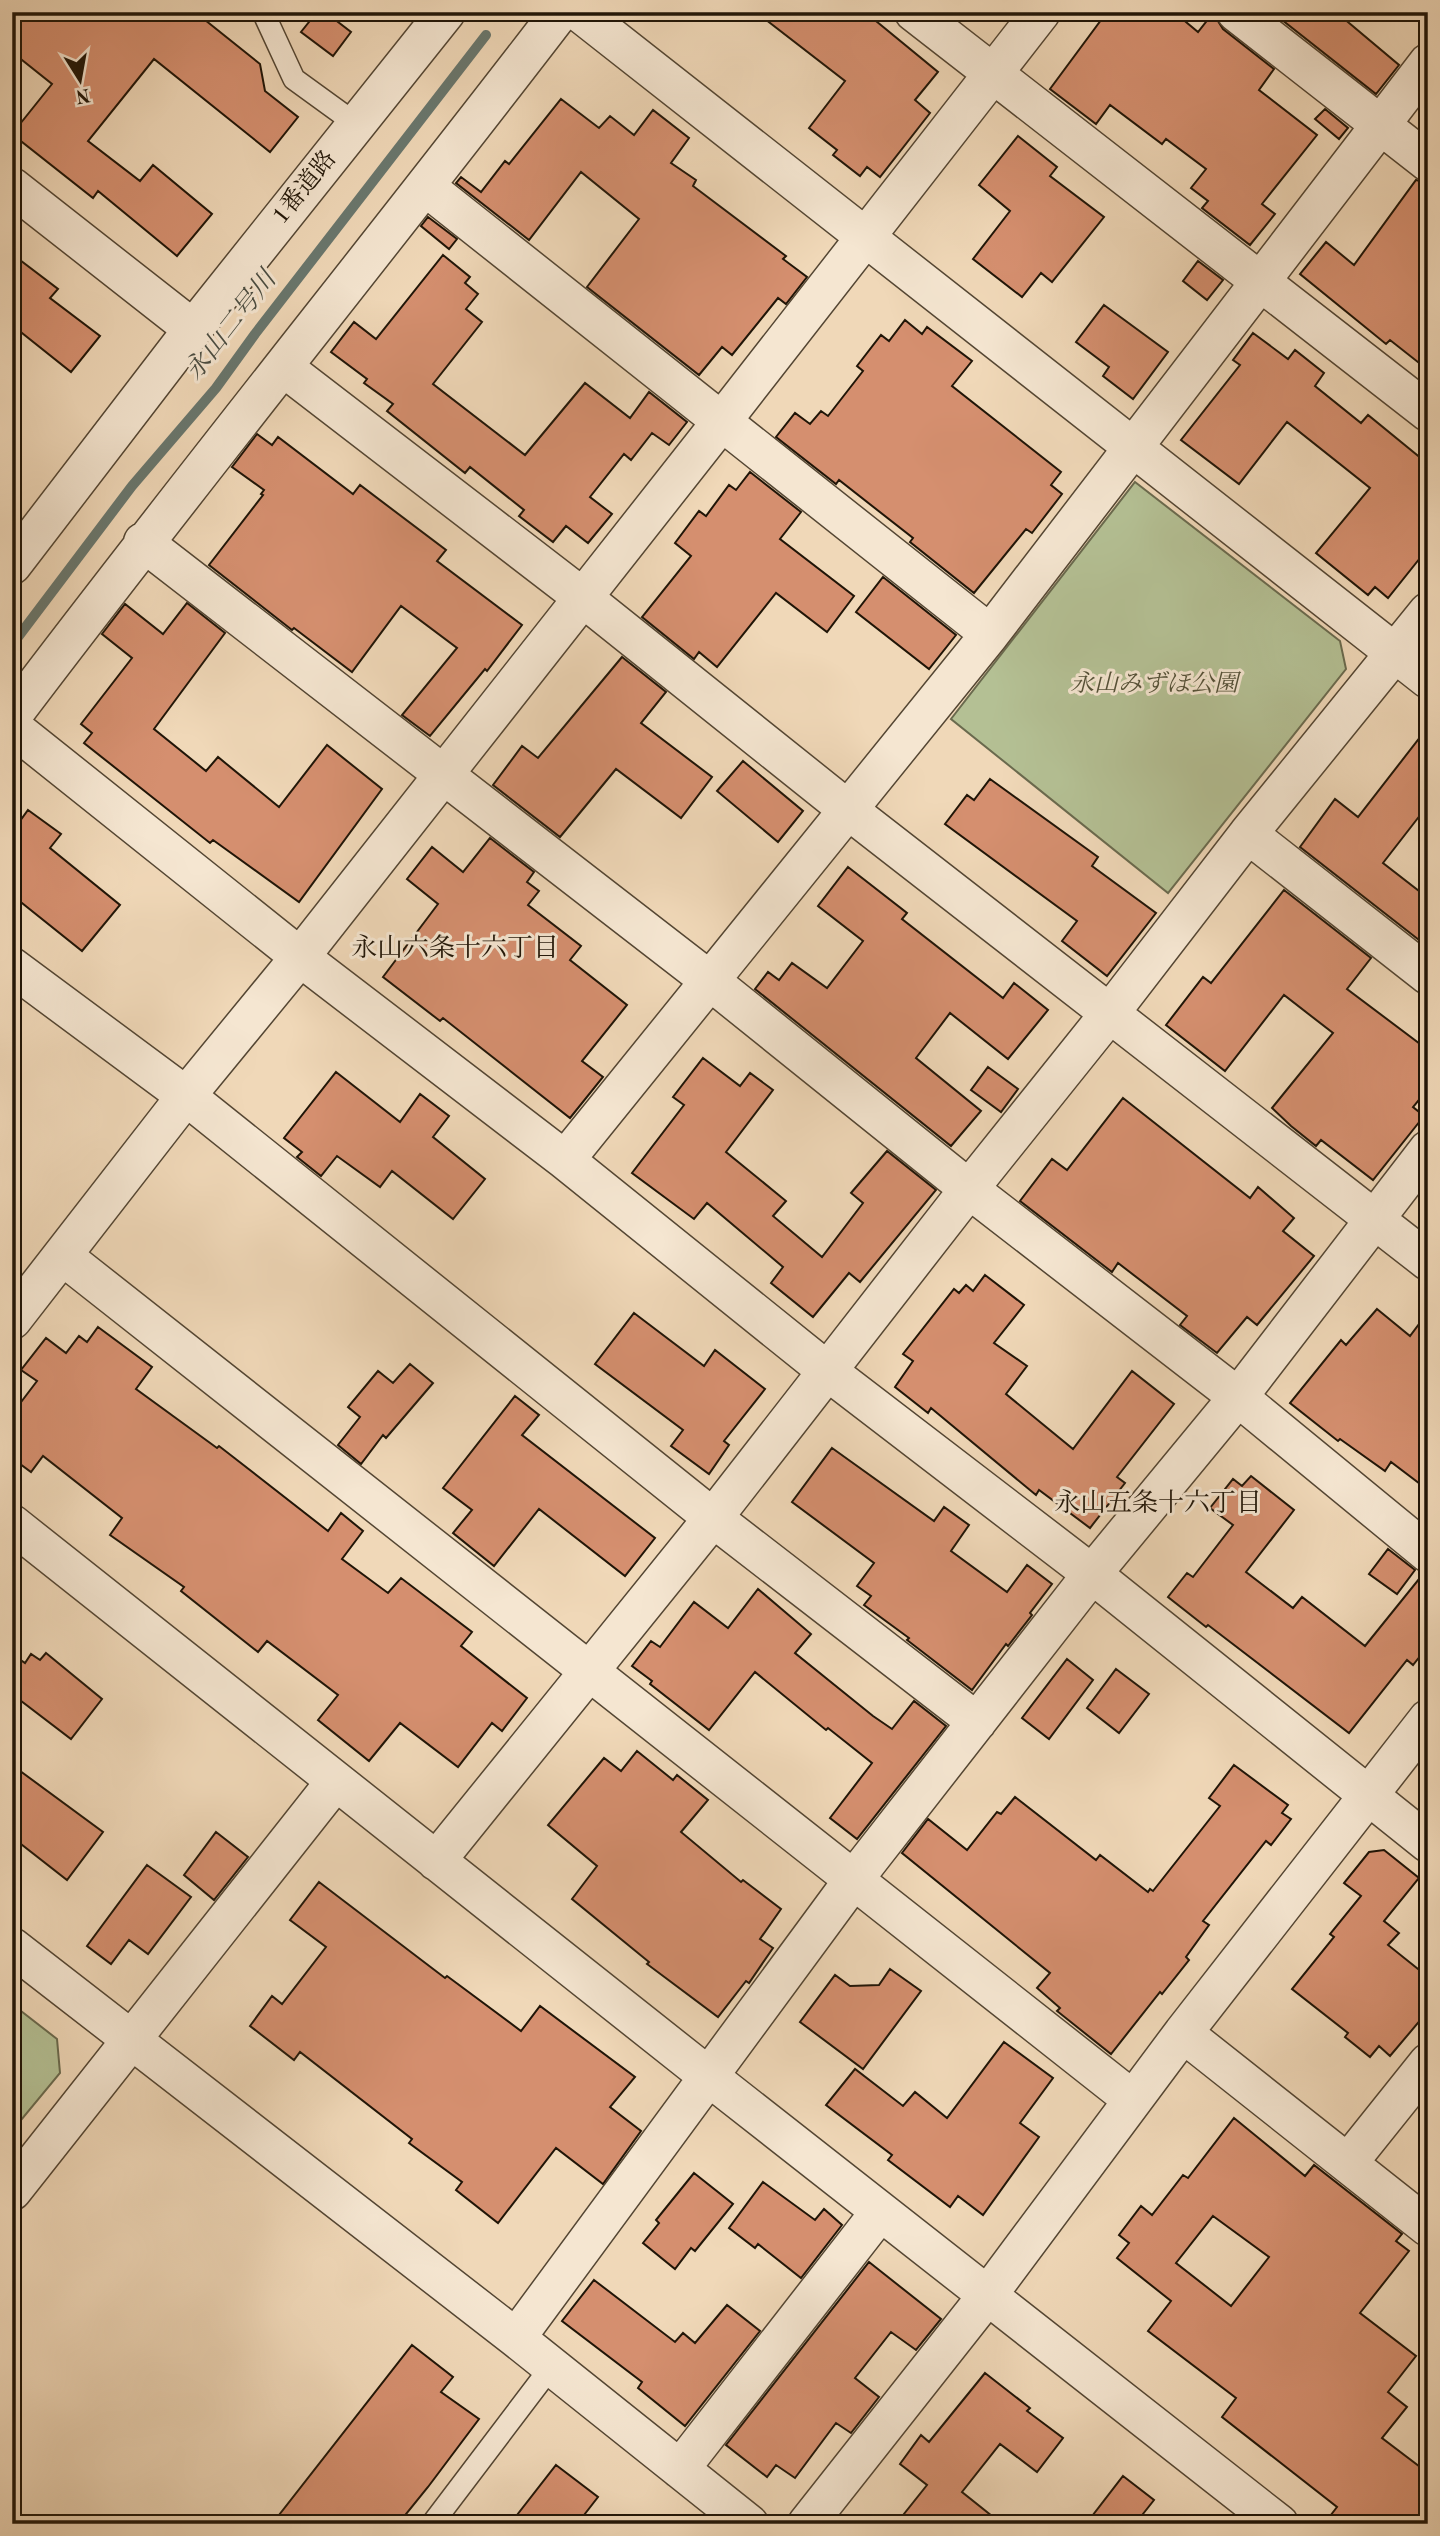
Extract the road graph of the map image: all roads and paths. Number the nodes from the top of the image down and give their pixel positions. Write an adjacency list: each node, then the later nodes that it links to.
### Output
1 (263, 12): 10 (lane)
2 (446, 12): 10 (street, 1番道路)
3 (560, 12): 14 (street)
4 (579, 12): 15 (street)
5 (914, 12): 9 (street)
6 (1041, 12): 9 (street)
7 (1236, 12): 11 (street)
8 (1428, 63): 11 (street)
9 (992, 74): 15 (street); 16 (street)
10 (356, 124): 17 (street, 1番道路)
11 (1379, 124): 12 (street); 16 (street)
12 (1428, 162)
13 (12, 187): 17 (street)
14 (426, 187): 18 (street); 20 (street)
15 (865, 236): 20 (street); 21 (street)
16 (1261, 281): 19 (street); 21 (street)
17 (193, 329): 23 (street, 1番道路)
18 (283, 367): 22 (street); 24 (street)
19 (1428, 412)
20 (722, 421): 24 (street); 26 (street)
21 (1132, 449): 26 (street); 27 (street)
22 (144, 542): 29 (street); 31 (street)
23 (12, 565)
24 (582, 597): 31 (street); 32 (street)
25 (1428, 612): 27 (street)
26 (989, 634): 32 (street)
27 (1396, 654): 28 (street); 33 (street)
28 (1428, 679)
29 (12, 716)
30 (12, 727): 34 (street)
31 (444, 775): 34 (street); 37 (street)
32 (847, 809): 37 (street); 38 (street)
33 (1248, 834): 36 (street); 38 (street)
34 (300, 957): 39 (street); 41 (street)
35 (12, 967): 39 (street)
36 (1428, 975)
37 (709, 980): 41 (street); 42 (street)
38 (1110, 1013): 42 (street); 43 (street)
39 (186, 1096): 44 (street); 49 (street)
40 (1428, 1150): 43 (street)
41 (565, 1160): 47 (street)
42 (969, 1189): 47 (street); 48 (street)
43 (1374, 1219): 45 (street); 48 (street)
44 (64, 1256): 46 (street); 53 (street)
45 (1428, 1261)
46 (12, 1320)
47 (827, 1370): 49 (street); 52 (street)
48 (1238, 1397): 51 (street); 52 (street)
49 (713, 1518): 53 (street); 55 (street)
50 (12, 1524): 56 (street)
51 (1428, 1553)
52 (1092, 1574): 55 (street); 57 (street)
53 (590, 1672): 59 (street); 60 (street)
54 (1428, 1719): 57 (street)
55 (977, 1722): 60 (street)
56 (335, 1782): 59 (street); 63 (street)
57 (1368, 1796): 58 (street); 62 (street)
58 (1428, 1843)
59 (436, 1861): 65 (street)
60 (854, 1879): 65 (street); 66 (street)
61 (12, 1947): 63 (street)
62 (1183, 2033): 66 (street); 67 (street)
63 (129, 2040): 68 (street); 72 (street)
64 (1428, 2063): 67 (street)
65 (708, 2077): 69 (street); 72 (street)
66 (1133, 2100): 71 (street)
67 (1348, 2163): 70 (street)
68 (12, 2191)
69 (880, 2212): 71 (street); 74 (street)
70 (1428, 2227)
71 (987, 2296): 77 (street); 78 (street)
72 (516, 2338): 73 (street)
73 (551, 2367): 74 (street); 75 (lane)
74 (680, 2469): 76 (street)
75 (432, 2524)
76 (749, 2524)
77 (807, 2524)
78 (1279, 2524)

